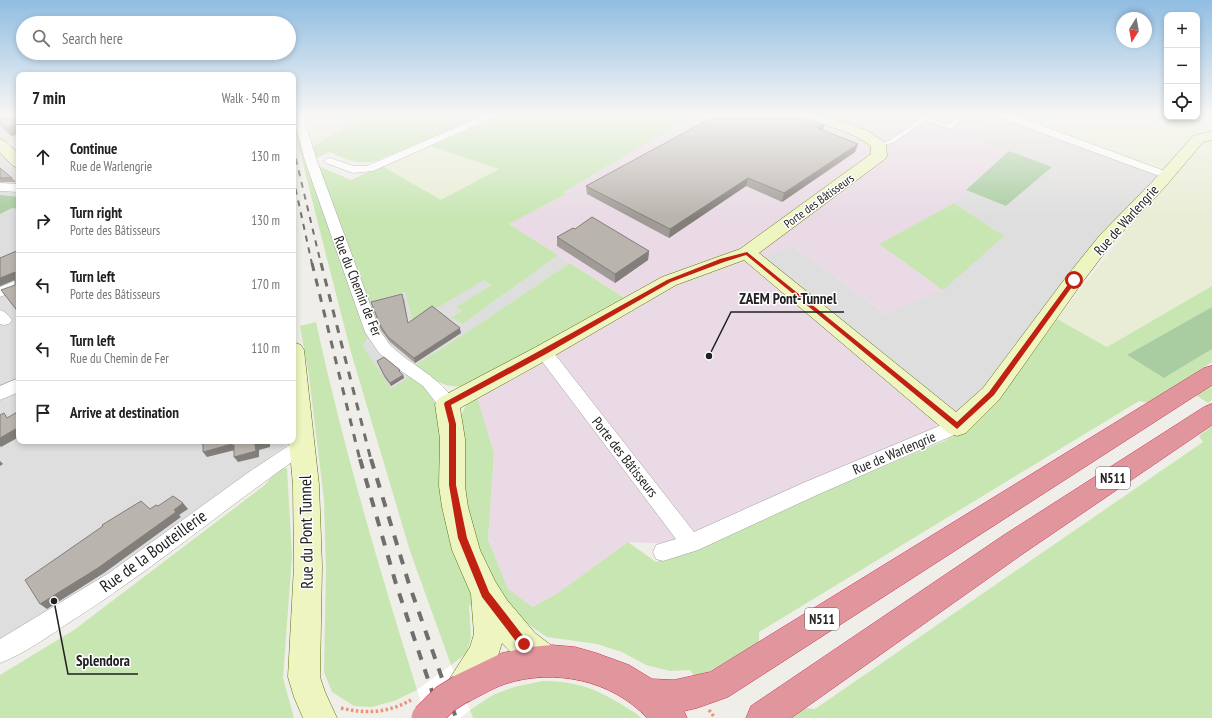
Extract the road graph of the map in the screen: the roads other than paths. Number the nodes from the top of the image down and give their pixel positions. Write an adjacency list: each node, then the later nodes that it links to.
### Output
1 (6, 150): 7 (street)
2 (308, 150): 20 (street, Rue du Chemin de Fer)
3 (414, 150): 8 (street)
4 (878, 150): 12 (street, Porte des Bâtisseurs)
5 (1096, 150): 9 (street)
6 (1189, 150): 9 (street, Rue de Warlengrie)
7 (16, 160)
8 (330, 161)
9 (1166, 175): 22 (street, Rue de Warlengrie)
10 (0, 187): 11 (street)
11 (16, 188)
12 (747, 253): 15 (street, Porte des Bâtisseurs); 22 (street)
13 (16, 285): 14 (street)
14 (0, 292)
15 (544, 352): 20 (street, Porte des Bâtisseurs); 24 (street, Porte des Bâtisseurs)
16 (1212, 374): 30 (highway, N511)
17 (296, 378): 23 (street, Rue du Pont Tunnel)
18 (16, 386): 19 (street)
19 (0, 394)
20 (447, 404): 26 (street, Rue du Chemin de Fer)
21 (1212, 413): 34 (highway, N511)
22 (957, 426): 24 (street, Rue de Warlengrie)
23 (303, 445): 27 (street, Rue de la Bouteillerie); 32 (street, Rue du Pont Tunnel)
24 (691, 543): 25 (street, Rue de Warlengrie)
25 (663, 552)
26 (485, 594): 28 (street, Rue du Chemin de Fer); 29 (street, Rue du Chemin de Fer)
27 (0, 652)
28 (546, 660): 29 (highway); 30 (highway)
29 (461, 690): 31 (highway, bridge)
30 (647, 695): 33 (highway)
31 (423, 713)
32 (324, 716)
33 (670, 718)
34 (763, 718)

